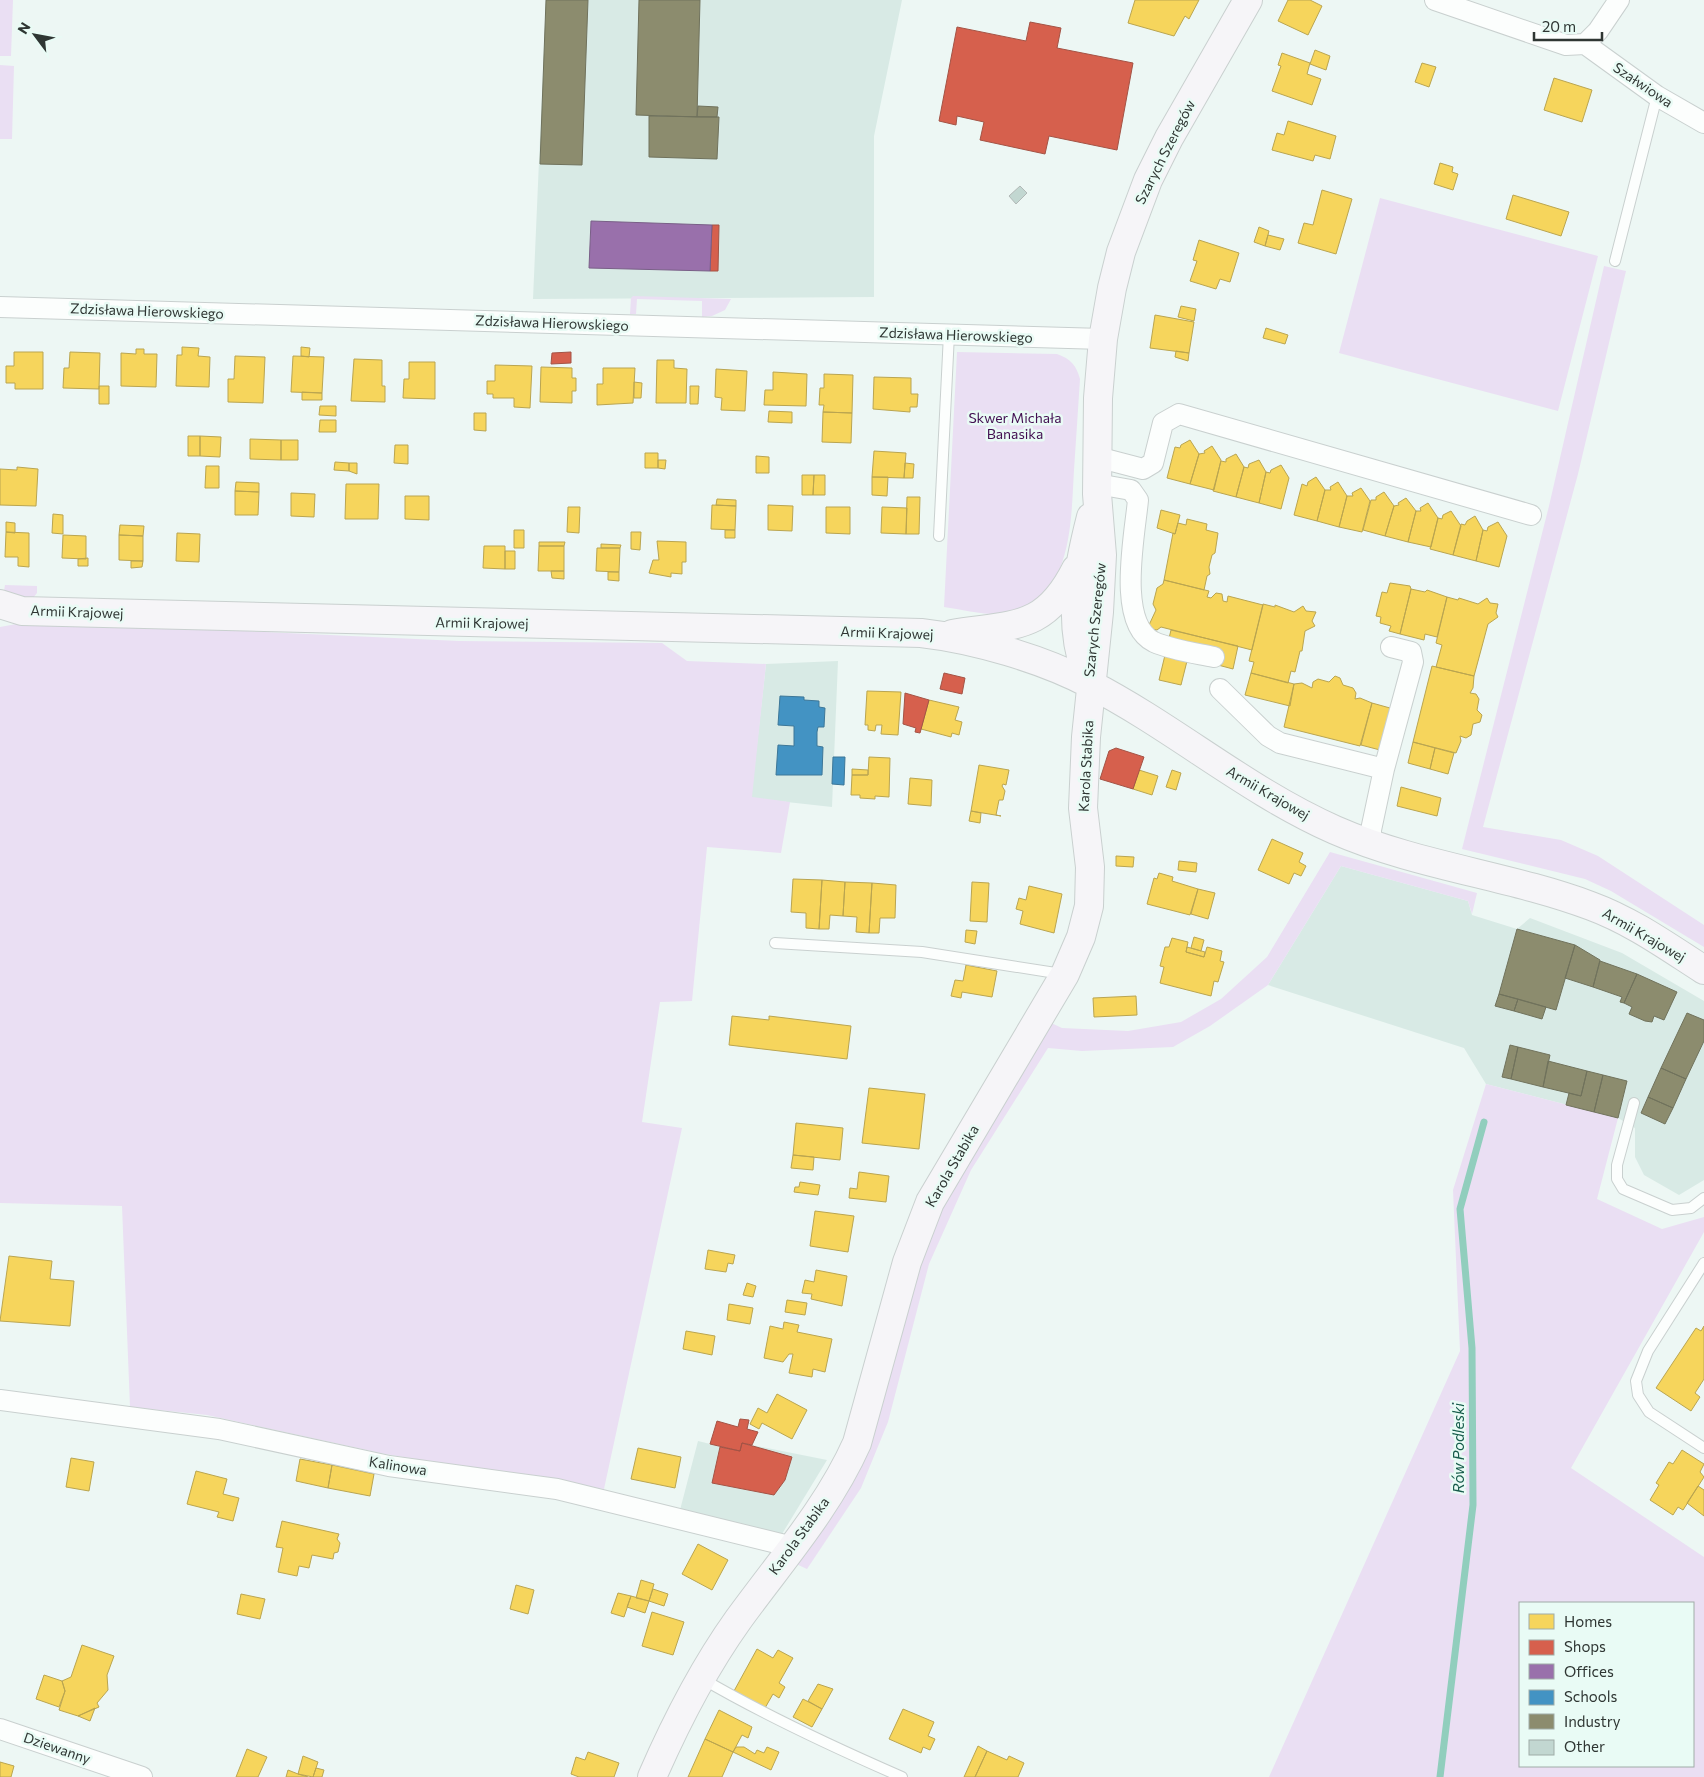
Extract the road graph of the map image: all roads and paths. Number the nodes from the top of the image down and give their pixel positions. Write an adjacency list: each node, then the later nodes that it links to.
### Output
1 (1248, 0): 10 (street, Szarych Szeregów)
2 (1435, 0): 4 (street)
3 (1619, 0): 4 (street)
4 (1585, 44): 5 (street, Szałwiowa)
5 (1657, 96): 6 (street, Szałwiowa); 7 (lane)
6 (1704, 123)
7 (1615, 261)
8 (0, 307): 9 (street, Zdzisława Hierowskiego)
9 (949, 334): 10 (street, Zdzisława Hierowskiego); 14 (lane)
10 (1103, 339): 11 (street, Szarych Szeregów)
11 (1097, 457): 12 (street, Szarych Szeregów); 13 (street)
12 (1097, 489): 15 (street, Szarych Szeregów); 19 (street); 20 (street, Szarych Szeregów)
13 (1531, 515)
14 (939, 536)
15 (1081, 559): 17 (street, Szarych Szeregów); 20 (street, Szarych Szeregów)
16 (8, 611): 17 (street, Armii Krajowej)
17 (944, 636): 20 (street, Armii Krajowej)
18 (1391, 647): 22 (street)
19 (1214, 658)
20 (1090, 684): 23 (street, Armii Krajowej); 26 (street, Karola Stabika)
21 (1220, 689): 22 (street)
22 (1384, 769): 23 (street)
23 (1371, 844): 25 (street, Armii Krajowej)
24 (775, 943): 26 (lane)
25 (1704, 970)
26 (1065, 974): 32 (street, Karola Stabika)
27 (1634, 1103): 28 (lane)
28 (1704, 1198)
29 (1704, 1263): 31 (lane)
30 (0, 1400): 32 (street, Kalinowa)
31 (1704, 1448)
32 (794, 1546): 33 (street, Karola Stabika)
33 (700, 1678): 36 (street, Karola Stabika); 37 (lane)
34 (0, 1729): 35 (street, Dziewanny)
35 (142, 1777)
36 (652, 1777)
37 (902, 1777)

